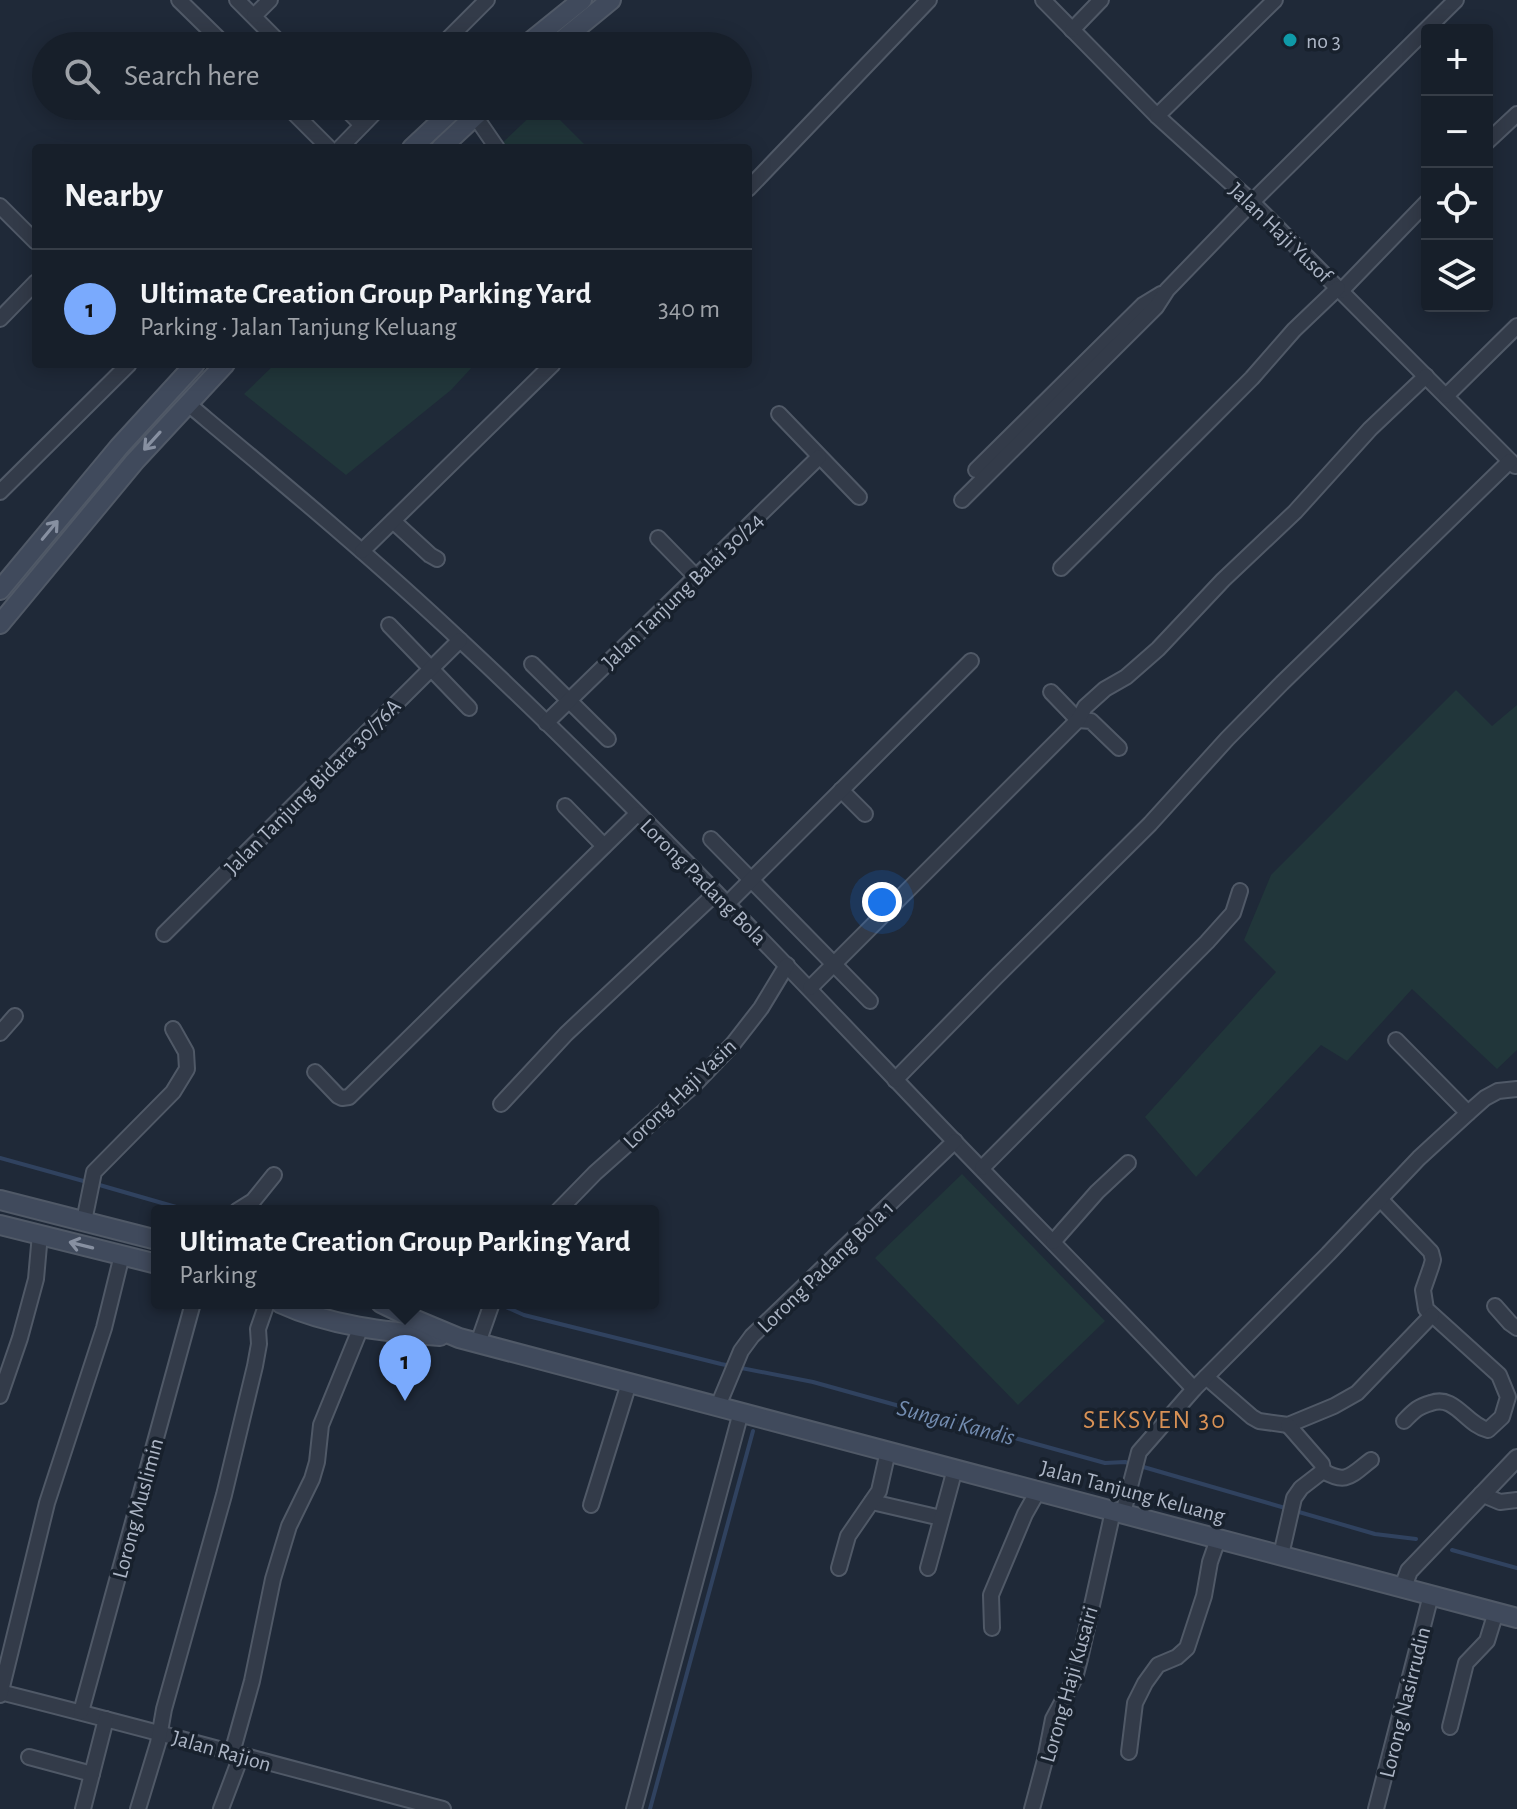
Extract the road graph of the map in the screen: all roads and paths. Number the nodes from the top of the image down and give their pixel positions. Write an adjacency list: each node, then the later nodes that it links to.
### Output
1 (179, 0): 14 (street)
2 (237, 0): 12 (street)
3 (270, 0): 12 (street)
4 (487, 0): 16 (street)
5 (582, 0): 17 (main road)
6 (611, 0): 18 (main road)
7 (929, 0): 34 (street)
8 (1043, 0): 13 (street, Jalan Haji Yusof)
9 (1101, 0): 13 (street)
10 (1275, 0): 20 (street)
11 (1456, 0): 35 (street)
12 (254, 16): 15 (street)
13 (1072, 30): 20 (street, Jalan Haji Yusof)
14 (212, 32)
15 (269, 32)
16 (455, 32)
17 (542, 32)
18 (572, 32)
19 (1517, 114): 28 (street)
20 (1157, 116): 35 (street, Jalan Haji Yusof)
21 (301, 120): 29 (street)
22 (357, 120): 27 (street)
23 (367, 120): 27 (street)
24 (442, 120): 31 (main road)
25 (471, 120): 32 (main road)
26 (485, 120): 33 (street)
27 (362, 125): 30 (street)
28 (1493, 136)
29 (325, 144)
30 (344, 144)
31 (416, 144)
32 (445, 144)
33 (495, 144)
34 (752, 185)
35 (1252, 202): 40 (street, Jalan Haji Yusof); 41 (street)
36 (0, 206): 38 (street)
37 (1421, 208): 40 (street)
38 (32, 238)
39 (32, 286): 42 (street)
40 (1340, 289): 48 (street, Jalan Haji Yusof); 63 (street)
41 (1167, 290): 54 (street); 57 (street)
42 (0, 319)
43 (1517, 326): 49 (street)
44 (125, 368): 55 (street)
45 (191, 368): 62 (main road, one-way to 45)
46 (221, 368): 50 (main road)
47 (549, 368): 58 (street)
48 (1426, 376): 49 (street, Jalan Haji Yusof); 76 (street)
49 (1446, 396): 53 (street, Jalan Haji Yusof)
50 (187, 403): 60 (street, Lorong Padang Bola); 64 (main road, one-way to 64)
51 (779, 414): 52 (street)
52 (819, 457): 56 (street); 65 (street, Jalan Tanjung Balai 30/24)
53 (1514, 464): 99 (street)
54 (976, 470)
55 (0, 492)
56 (859, 497)
57 (962, 500)
58 (393, 521): 60 (street); 61 (street)
59 (658, 538): 65 (street)
60 (362, 551): 69 (street, Lorong Padang Bola)
61 (437, 559)
62 (23, 561): 64 (main road); 66 (main road)
63 (1061, 568)
64 (40, 576): 67 (main road)
65 (696, 577): 74 (street, Jalan Tanjung Balai 30/24)
66 (0, 590)
67 (0, 624)
68 (389, 625): 72 (street)
69 (460, 640): 72 (street, Jalan Tanjung Bidara 30/76A); 77 (street, Lorong Padang Bola)
70 (971, 661): 80 (street)
71 (532, 664): 74 (street)
72 (430, 668): 75 (street); 89 (street, Jalan Tanjung Bidara 30/76A)
73 (1051, 692): 76 (street)
74 (569, 700): 77 (street, Jalan Tanjung Balai 30/24); 78 (street)
75 (469, 708)
76 (1078, 720): 79 (street); 90 (street)
77 (546, 723): 82 (street, Lorong Padang Bola)
78 (608, 739)
79 (1119, 748)
80 (841, 790): 83 (street); 86 (street)
81 (565, 806): 85 (street)
82 (637, 814): 85 (street); 88 (street, Lorong Padang Bola)
83 (865, 814)
84 (711, 839): 86 (street)
85 (604, 846): 98 (street)
86 (751, 880): 88 (street); 90 (street)
87 (1240, 891): 105 (street)
88 (722, 898): 91 (street, Lorong Padang Bola); 101 (street)
89 (164, 934)
90 (834, 964): 92 (street); 93 (street)
91 (787, 965): 92 (street, Lorong Padang Bola); 110 (street, Lorong Haji Yasin)
92 (810, 988): 99 (street, Lorong Padang Bola)
93 (870, 1001)
94 (15, 1016): 96 (street)
95 (173, 1029): 111 (street)
96 (0, 1033)
97 (1396, 1040): 102 (street)
98 (315, 1072)
99 (895, 1080): 103 (street, Lorong Padang Bola)
100 (1517, 1089): 102 (street)
101 (501, 1104)
102 (1468, 1113): 108 (street)
103 (955, 1141): 105 (street, Lorong Padang Bola); 133 (street, Lorong Padang Bola 1)
104 (1128, 1163): 115 (street)
105 (982, 1168): 115 (street, Lorong Padang Bola)
106 (274, 1175): 109 (street)
107 (0, 1200): 111 (main road)
108 (1381, 1200): 124 (street); 129 (street)
109 (247, 1205)
110 (564, 1205)
111 (84, 1214): 114 (main road)
112 (0, 1225): 113 (main road)
113 (40, 1234): 116 (main road, one-way to 113); 132 (street)
114 (151, 1238)
115 (1053, 1242): 131 (street, Lorong Padang Bola)
116 (122, 1255): 117 (main road); 158 (street)
117 (151, 1262)
118 (1495, 1306): 126 (street)
119 (191, 1309): 159 (street, Lorong Muslimin)
120 (265, 1309): 162 (street)
121 (296, 1309): 125 (main road, Jalan Tanjung Keluang)
122 (394, 1309): 127 (main road, Jalan Tanjung Keluang)
123 (489, 1309): 128 (street)
124 (1432, 1315): 135 (street); 136 (street)
125 (361, 1327): 127 (main road, Jalan Tanjung Keluang); 164 (street)
126 (1517, 1328)
127 (459, 1338): 128 (main road, Jalan Tanjung Keluang)
128 (478, 1343): 130 (main road, Jalan Tanjung Keluang)
129 (1206, 1377): 131 (street); 136 (street)
130 (629, 1383): 133 (main road, Jalan Tanjung Keluang); 146 (street)
131 (1194, 1389): 147 (street, Lorong Haji Kusairi)
132 (0, 1396)
133 (718, 1406): 134 (main road, Jalan Tanjung Keluang)
134 (741, 1412): 137 (main road, Jalan Tanjung Keluang); 171 (street)
135 (1404, 1421)
136 (1288, 1425): 141 (street)
137 (888, 1451): 140 (main road, Jalan Tanjung Keluang); 145 (street)
138 (1517, 1458): 143 (street)
139 (1371, 1460): 141 (street)
140 (955, 1469): 142 (main road, Jalan Tanjung Keluang); 148 (street)
141 (1323, 1471): 150 (street)
142 (1038, 1491): 147 (main road, Jalan Tanjung Keluang); 157 (street)
143 (1481, 1494): 144 (street); 153 (street)
144 (1517, 1500)
145 (872, 1502): 148 (street); 151 (street)
146 (591, 1505)
147 (1118, 1512): 149 (main road, Jalan Tanjung Keluang); 172 (street, Lorong Haji Kusairi)
148 (941, 1518): 152 (street)
149 (1218, 1539): 150 (main road, Jalan Tanjung Keluang); 163 (street)
150 (1281, 1555): 153 (main road, Jalan Tanjung Keluang)
151 (839, 1568)
152 (928, 1568)
153 (1403, 1587): 154 (main road, Jalan Tanjung Keluang)
154 (1431, 1595): 155 (main road, Jalan Tanjung Keluang); 173 (street, Lorong Nasirrudin)
155 (1496, 1612): 156 (main road, Jalan Tanjung Keluang); 161 (street)
156 (1517, 1618)
157 (992, 1628)
158 (0, 1693): 159 (street, Jalan Rajion)
159 (81, 1712): 160 (street, Jalan Rajion)
160 (106, 1719): 162 (street, Jalan Rajion); 166 (street)
161 (1450, 1727)
162 (159, 1738): 164 (street, Jalan Rajion); 168 (street)
163 (1129, 1752)
164 (236, 1755): 169 (street); 170 (street, Jalan Rajion)
165 (29, 1757): 166 (street)
166 (92, 1774): 167 (street)
167 (83, 1809)
168 (138, 1809)
169 (221, 1809)
170 (443, 1809)
171 (634, 1809)
172 (1032, 1809)
173 (1376, 1809)

